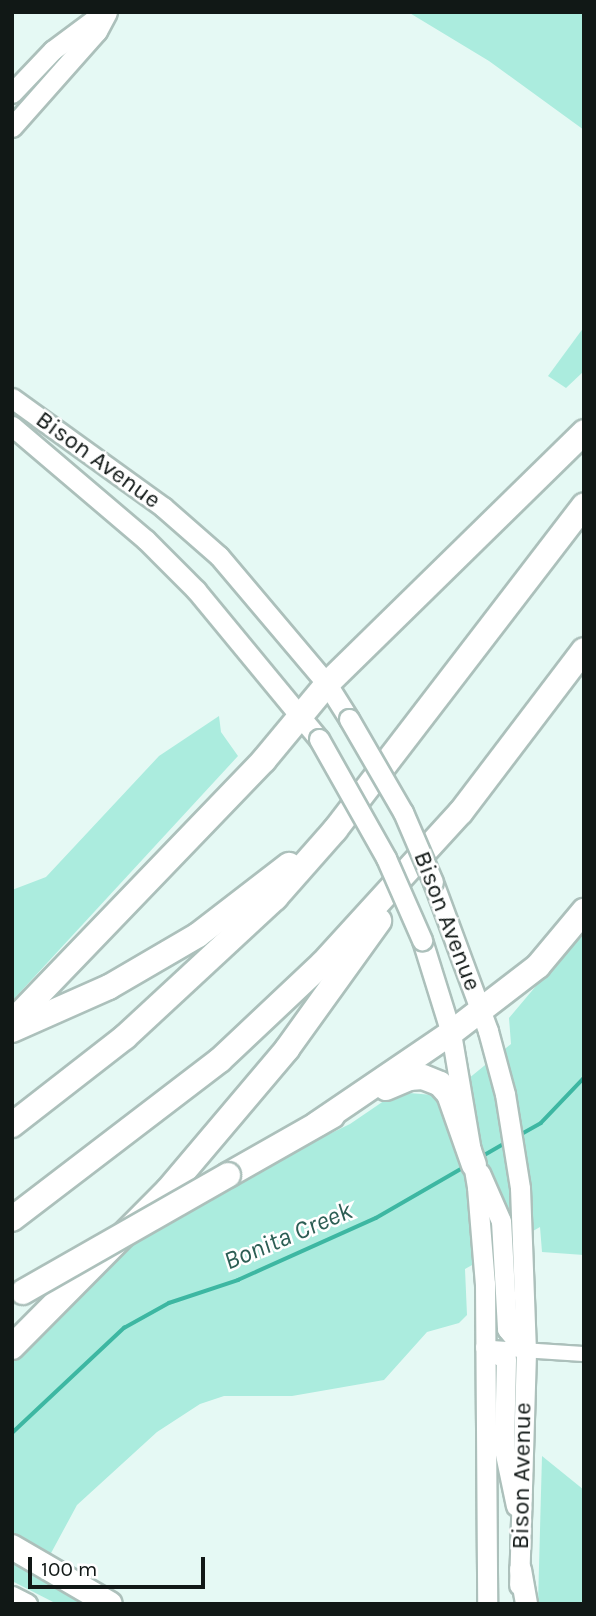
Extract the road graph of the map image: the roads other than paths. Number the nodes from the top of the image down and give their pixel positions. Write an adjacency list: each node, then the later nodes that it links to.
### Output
1 (105, 12): 2 (main road); 3 (main road)
2 (12, 93)
3 (12, 127)
4 (12, 398): 9 (main road, Bison Avenue)
5 (12, 426): 10 (main road, Bison Avenue)
6 (584, 432): 9 (highway)
7 (584, 506): 11 (highway)
8 (584, 650): 12 (highway)
9 (327, 684): 10 (highway); 14 (main road, Bison Avenue, bridge)
10 (300, 716): 15 (highway); 17 (main road, Bison Avenue, bridge)
11 (335, 830): 16 (highway); 19 (highway)
12 (441, 834): 21 (highway); 23 (highway)
13 (584, 911): 14 (highway)
14 (481, 1009): 17 (highway); 25 (main road, Bison Avenue)
15 (12, 1021)
16 (12, 1030)
17 (452, 1033): 18 (highway); 20 (main road, Bison Avenue)
18 (317, 1124): 20 (highway); 22 (highway, bridge)
19 (12, 1125)
20 (474, 1165): 24 (main road, Bison Avenue); 25 (main road)
21 (12, 1219)
22 (18, 1295)
23 (12, 1347)
24 (485, 1347): 25 (street); 27 (main road); 33 (main road, Bison Avenue)
25 (526, 1352): 26 (street); 27 (main road, Bison Avenue)
26 (584, 1354)
27 (522, 1527): 29 (main road, Bison Avenue)
28 (12, 1547): 32 (highway)
29 (520, 1569): 34 (main road, Bison Avenue); 35 (main road)
30 (12, 1597): 31 (main road)
31 (26, 1604)
32 (110, 1604)
33 (486, 1604)
34 (519, 1604)
35 (526, 1604)

